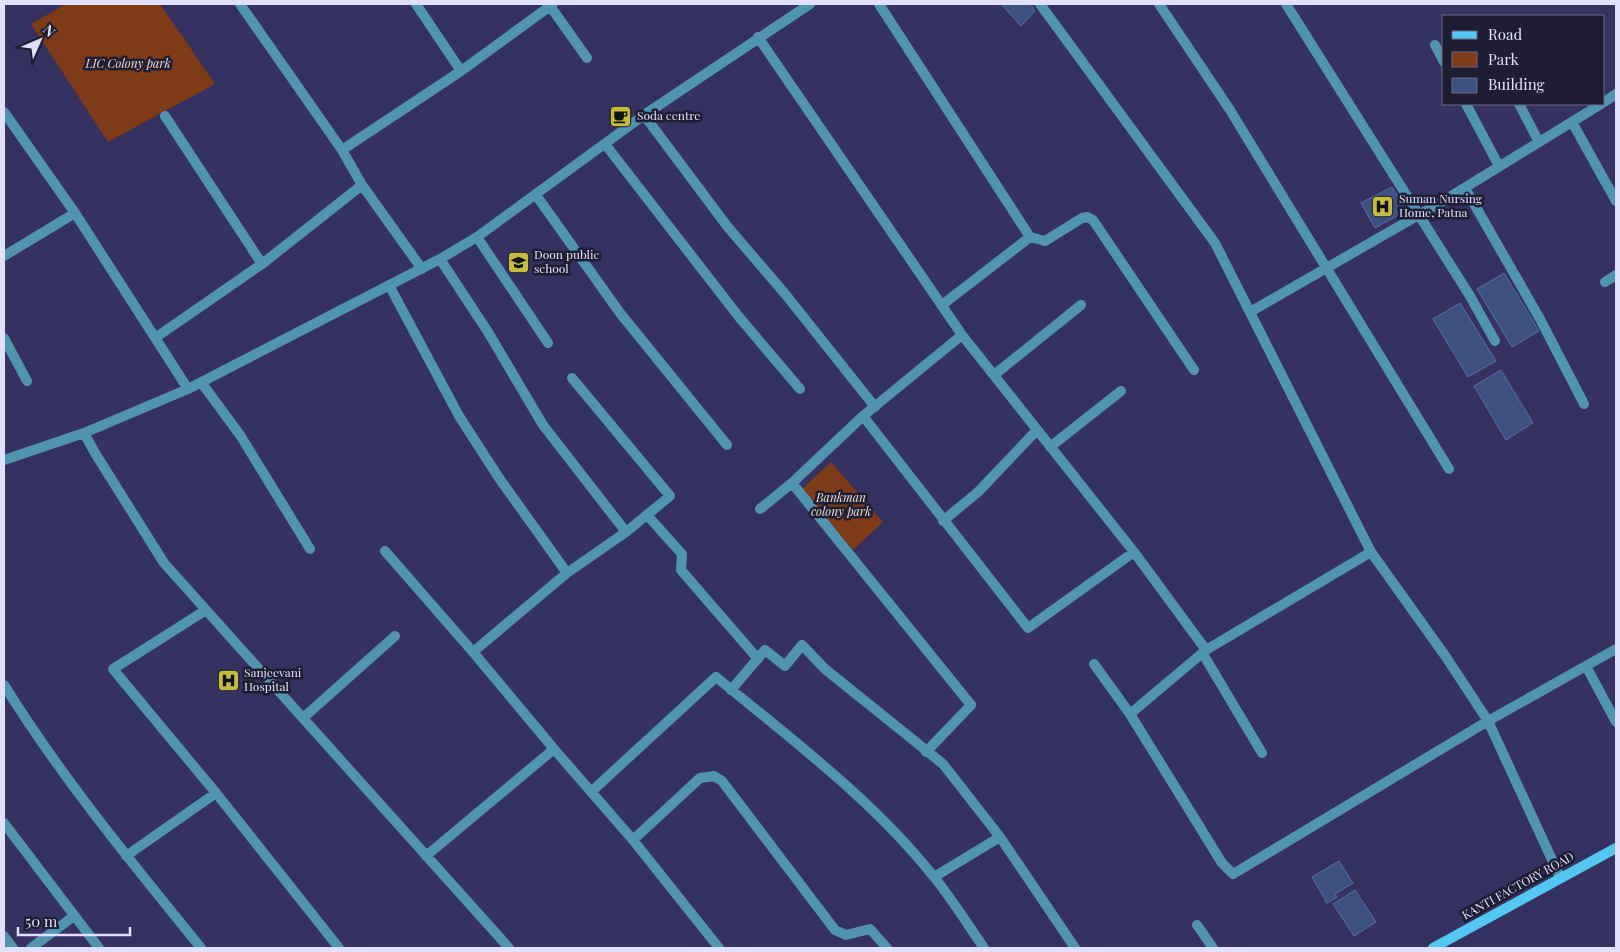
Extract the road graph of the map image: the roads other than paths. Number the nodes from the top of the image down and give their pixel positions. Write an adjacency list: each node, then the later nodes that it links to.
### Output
1 (240, 4): 25 (street)
2 (416, 4): 13 (street)
3 (810, 4): 9 (street)
4 (879, 4): 34 (street)
5 (1040, 4): 45 (street)
6 (1159, 4): 38 (street)
7 (1286, 4): 32 (street)
8 (551, 5): 11 (street); 13 (street)
9 (758, 37): 20 (street); 43 (street)
10 (1435, 45): 12 (street)
11 (587, 58)
12 (1442, 58)
13 (461, 71): 25 (street)
14 (1616, 94): 15 (street)
15 (1605, 101)
16 (1467, 105): 26 (street)
17 (1520, 105): 23 (street)
18 (1599, 105): 22 (street)
19 (4, 115): 31 (street)
20 (644, 115): 24 (street); 60 (street)
21 (165, 116): 37 (street)
22 (1572, 122): 23 (street); 30 (street)
23 (1539, 142): 26 (street)
24 (605, 144): 29 (street); 57 (street)
25 (342, 150): 27 (street)
26 (1500, 166): 28 (street)
27 (362, 185): 37 (street); 39 (street)
28 (1465, 188): 32 (street); 59 (street)
29 (536, 195): 33 (street); 64 (street)
30 (1616, 201)
31 (75, 213): 35 (street); 48 (street)
32 (1420, 215): 38 (street); 49 (street)
33 (477, 237): 36 (street); 50 (street)
34 (1030, 237): 43 (street); 51 (street)
35 (4, 256)
36 (440, 259): 39 (street); 72 (street)
37 (262, 264): 48 (street)
38 (1328, 267): 45 (street); 67 (street)
39 (422, 268): 42 (street)
40 (1616, 275): 41 (street)
41 (1605, 282)
42 (389, 285): 55 (street); 77 (street)
43 (942, 305): 46 (street)
44 (1080, 305): 52 (street)
45 (1250, 312): 76 (street)
46 (962, 335): 52 (street); 60 (street)
47 (4, 338): 54 (street)
48 (155, 338): 56 (street)
49 (1495, 341)
50 (548, 343)
51 (1194, 370)
52 (994, 375): 62 (street)
53 (572, 378): 70 (street)
54 (26, 381)
55 (201, 382): 56 (street); 73 (street)
56 (188, 389): 63 (street)
57 (800, 389)
58 (1121, 390): 65 (street)
59 (1584, 404)
60 (875, 407): 61 (street)
61 (863, 416): 68 (street); 71 (street)
62 (1036, 431): 65 (street); 71 (street)
63 (84, 433): 66 (street); 78 (street)
64 (727, 445)
65 (1050, 447): 75 (street)
66 (4, 460)
67 (1449, 469)
68 (792, 483): 69 (street); 93 (street)
69 (760, 509)
70 (647, 515): 72 (street); 83 (street)
71 (943, 520): 75 (street)
72 (626, 532): 77 (street)
73 (310, 549)
74 (385, 552): 81 (street)
75 (1134, 552): 82 (street)
76 (1371, 552): 82 (street); 90 (street)
77 (567, 573): 81 (street)
78 (206, 610): 89 (street); 96 (street)
79 (396, 636): 89 (street)
80 (1616, 649): 85 (street)
81 (473, 652): 92 (street)
82 (1204, 652): 88 (street); 94 (street)
83 (758, 659): 87 (street); 93 (street)
84 (1094, 664): 88 (street)
85 (1586, 666): 90 (street); 91 (street)
86 (4, 685): 101 (street)
87 (732, 690): 95 (street); 103 (street)
88 (1130, 714): 90 (street)
89 (303, 718): 102 (street)
90 (1488, 721): 104 (street)
91 (1616, 722)
92 (554, 749): 95 (street); 102 (street)
93 (926, 752): 98 (street)
94 (1262, 753)
95 (591, 792): 99 (street)
96 (216, 793): 101 (street); 113 (street)
97 (4, 823): 105 (street)
98 (1000, 838): 103 (street); 118 (street)
99 (633, 840): 115 (street); 116 (street)
100 (1616, 848): 104 (street, KANTI FACTORY ROAD)
101 (126, 856): 112 (street)
102 (426, 856): 114 (street)
103 (934, 877): 117 (street)
104 (1560, 877): 108 (street, KANTI FACTORY ROAD)
105 (74, 916): 110 (street); 111 (street)
106 (1197, 925): 119 (street)
107 (4, 936): 109 (street)
108 (1450, 944): 120 (street, KANTI FACTORY ROAD)
109 (13, 948)
110 (32, 948)
111 (99, 948)
112 (201, 948)
113 (339, 948)
114 (509, 948)
115 (718, 948)
116 (887, 948)
117 (984, 948)
118 (1075, 948)
119 (1213, 948)
120 (1433, 948)

